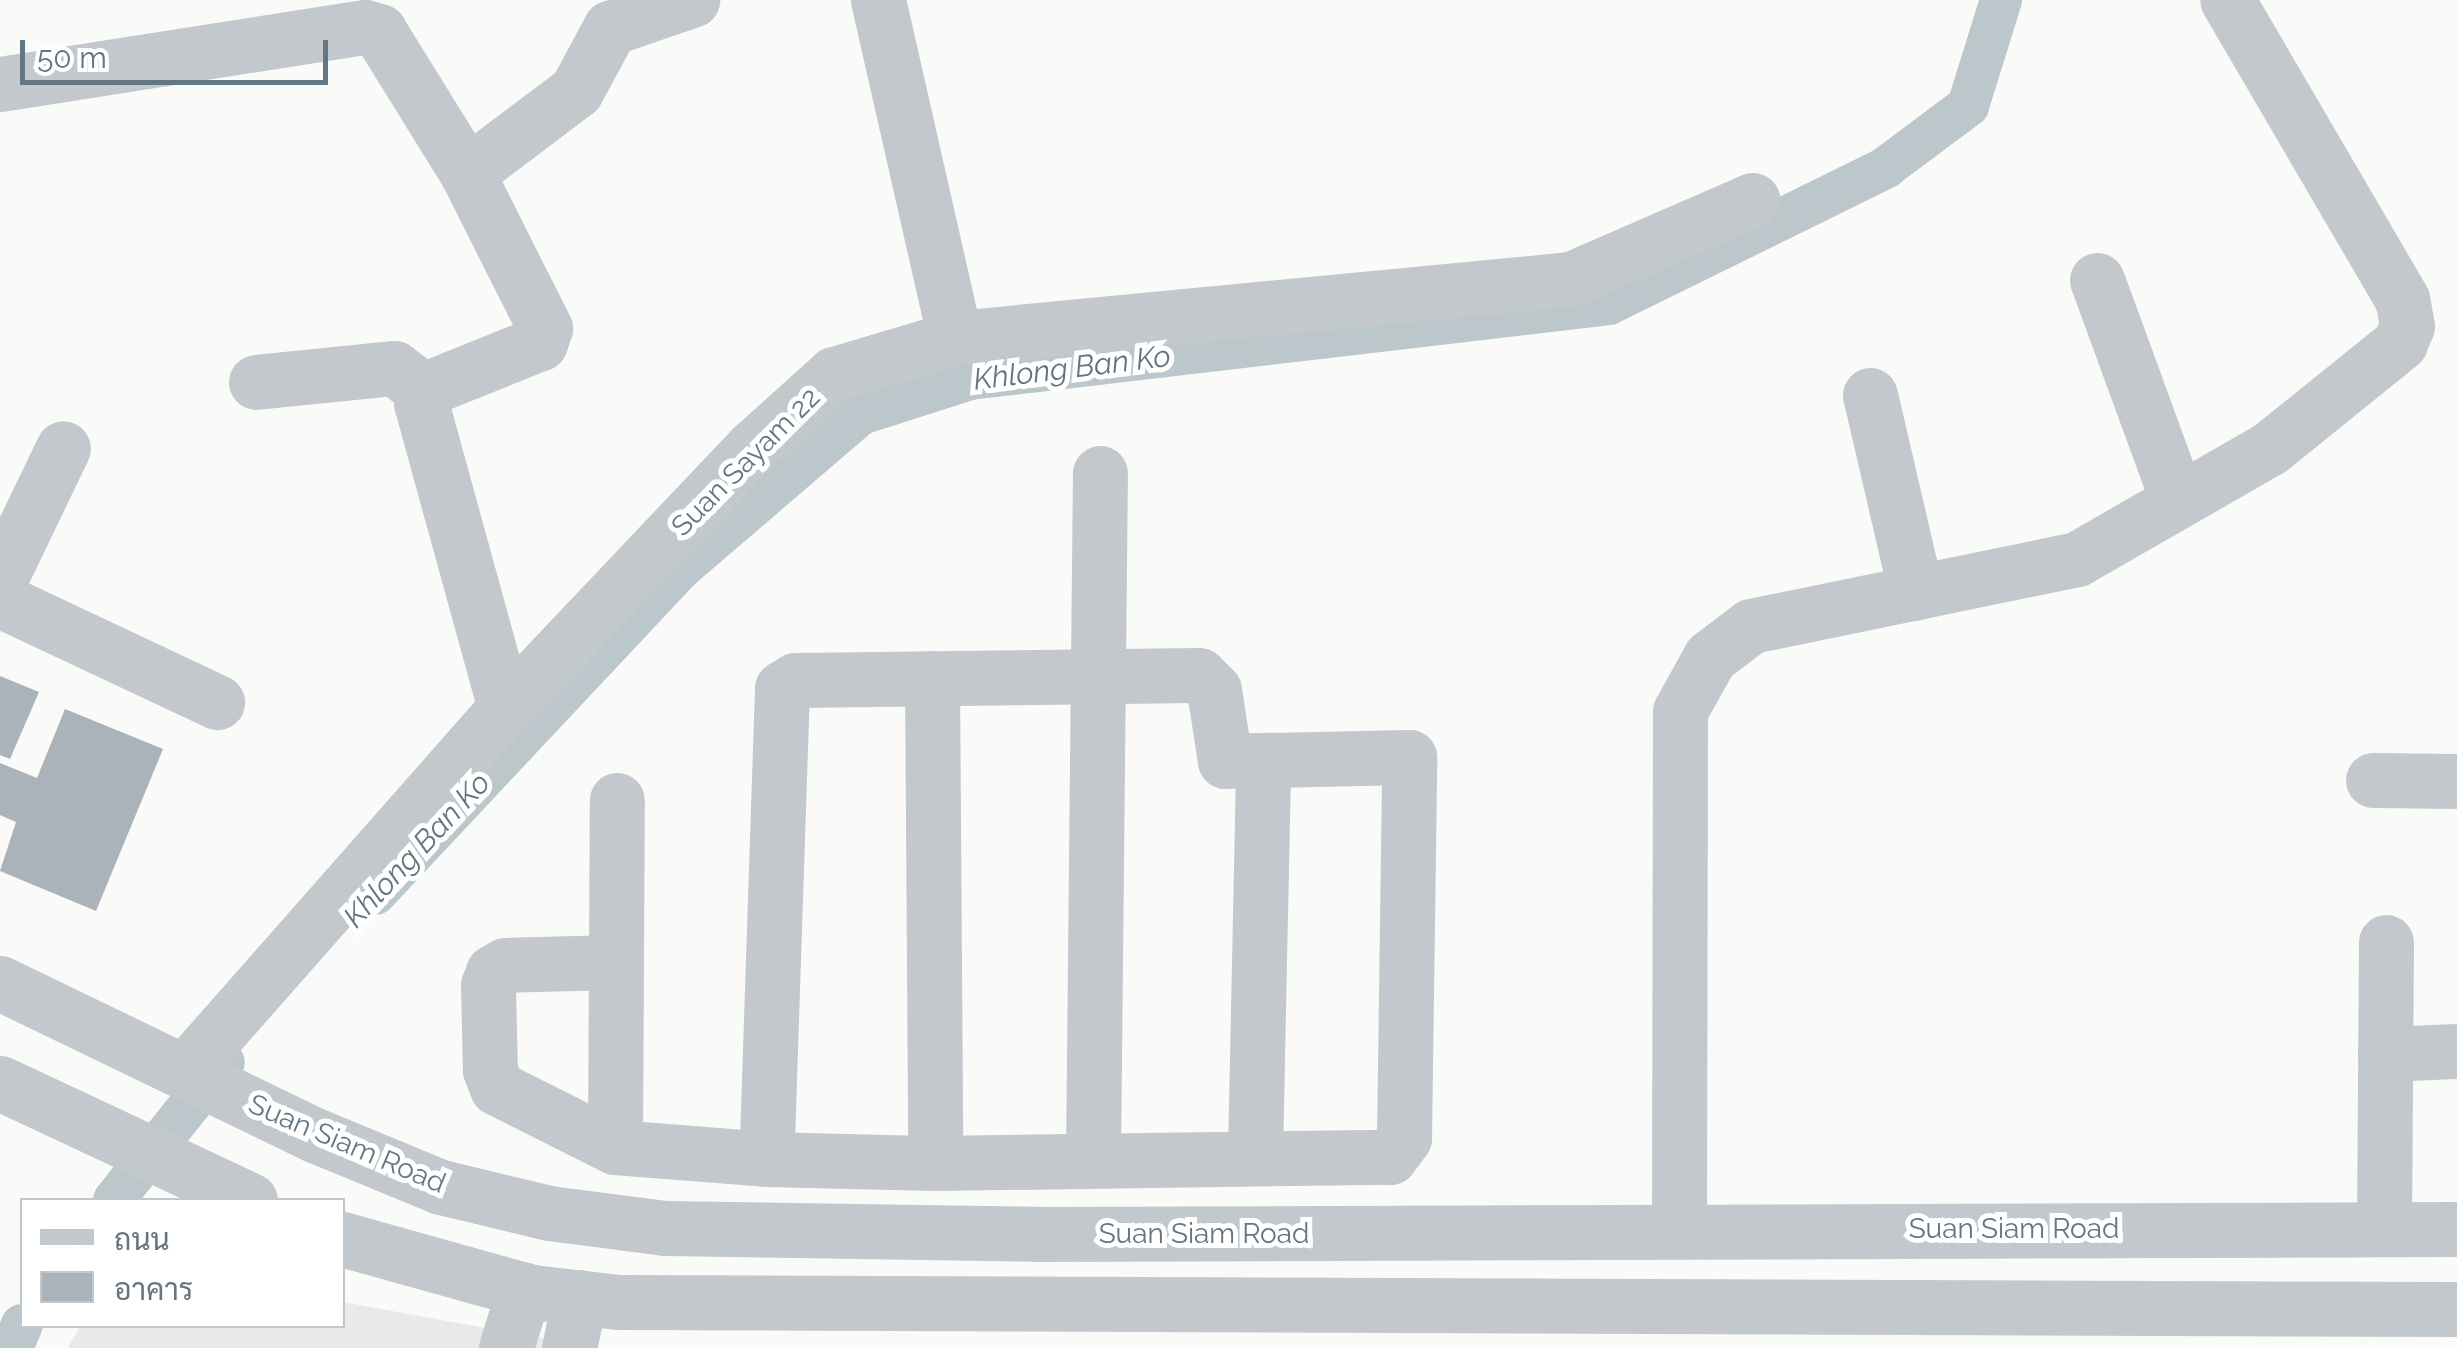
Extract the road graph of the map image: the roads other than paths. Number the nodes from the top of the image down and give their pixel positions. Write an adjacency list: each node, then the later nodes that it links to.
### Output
1 (692, 0): 5 (street)
2 (878, 0): 8 (street)
3 (2249, 8): 14 (street)
4 (0, 84): 5 (street)
5 (467, 173): 10 (street)
6 (1753, 200): 8 (street, Suan Sayam 22)
7 (2097, 280): 14 (street)
8 (955, 338): 21 (street, Suan Sayam 22)
9 (256, 382): 10 (street)
10 (423, 390): 21 (street)
11 (1870, 394): 16 (street)
12 (63, 448): 15 (street)
13 (1100, 473): 18 (street)
14 (2178, 501): 16 (street)
15 (0, 579)
16 (1916, 593): 40 (street)
17 (0, 600): 20 (street)
18 (1099, 673): 19 (street); 22 (street); 37 (street)
19 (932, 678): 36 (street); 38 (street)
20 (216, 702)
21 (505, 708): 31 (street, Suan Sayam 22)
22 (1263, 762): 34 (street); 34 (street)
23 (2373, 780): 24 (street)
24 (2457, 780)
25 (617, 800): 27 (street)
26 (2386, 942): 30 (street)
27 (616, 962): 33 (street); 33 (street)
28 (0, 983): 31 (street, Suan Siam Road)
29 (2457, 1051): 30 (street)
30 (2385, 1054): 41 (street)
31 (185, 1070): 44 (street, Suan Siam Road)
32 (0, 1083): 39 (street)
33 (615, 1147): 36 (street)
34 (1254, 1154): 37 (street)
35 (1038, 1158): 37 (street); 38 (street); 44 (street)
36 (766, 1159): 38 (street)
37 (1093, 1159)
38 (935, 1163)
39 (245, 1198)
40 (1679, 1229): 41 (street, Suan Siam Road); 43 (street, Suan Siam Road)
41 (2384, 1230): 42 (street, Suan Siam Road)
42 (2457, 1230)
43 (1434, 1233): 44 (street, Suan Siam Road); 47 (street)
44 (1018, 1234): 49 (street)
45 (345, 1239): 46 (street)
46 (524, 1290): 50 (street); 52 (street)
47 (1642, 1307): 48 (street); 51 (street)
48 (2457, 1309)
49 (1281, 1319): 50 (street); 51 (street)
50 (574, 1323)
51 (1375, 1327)
52 (506, 1348)

